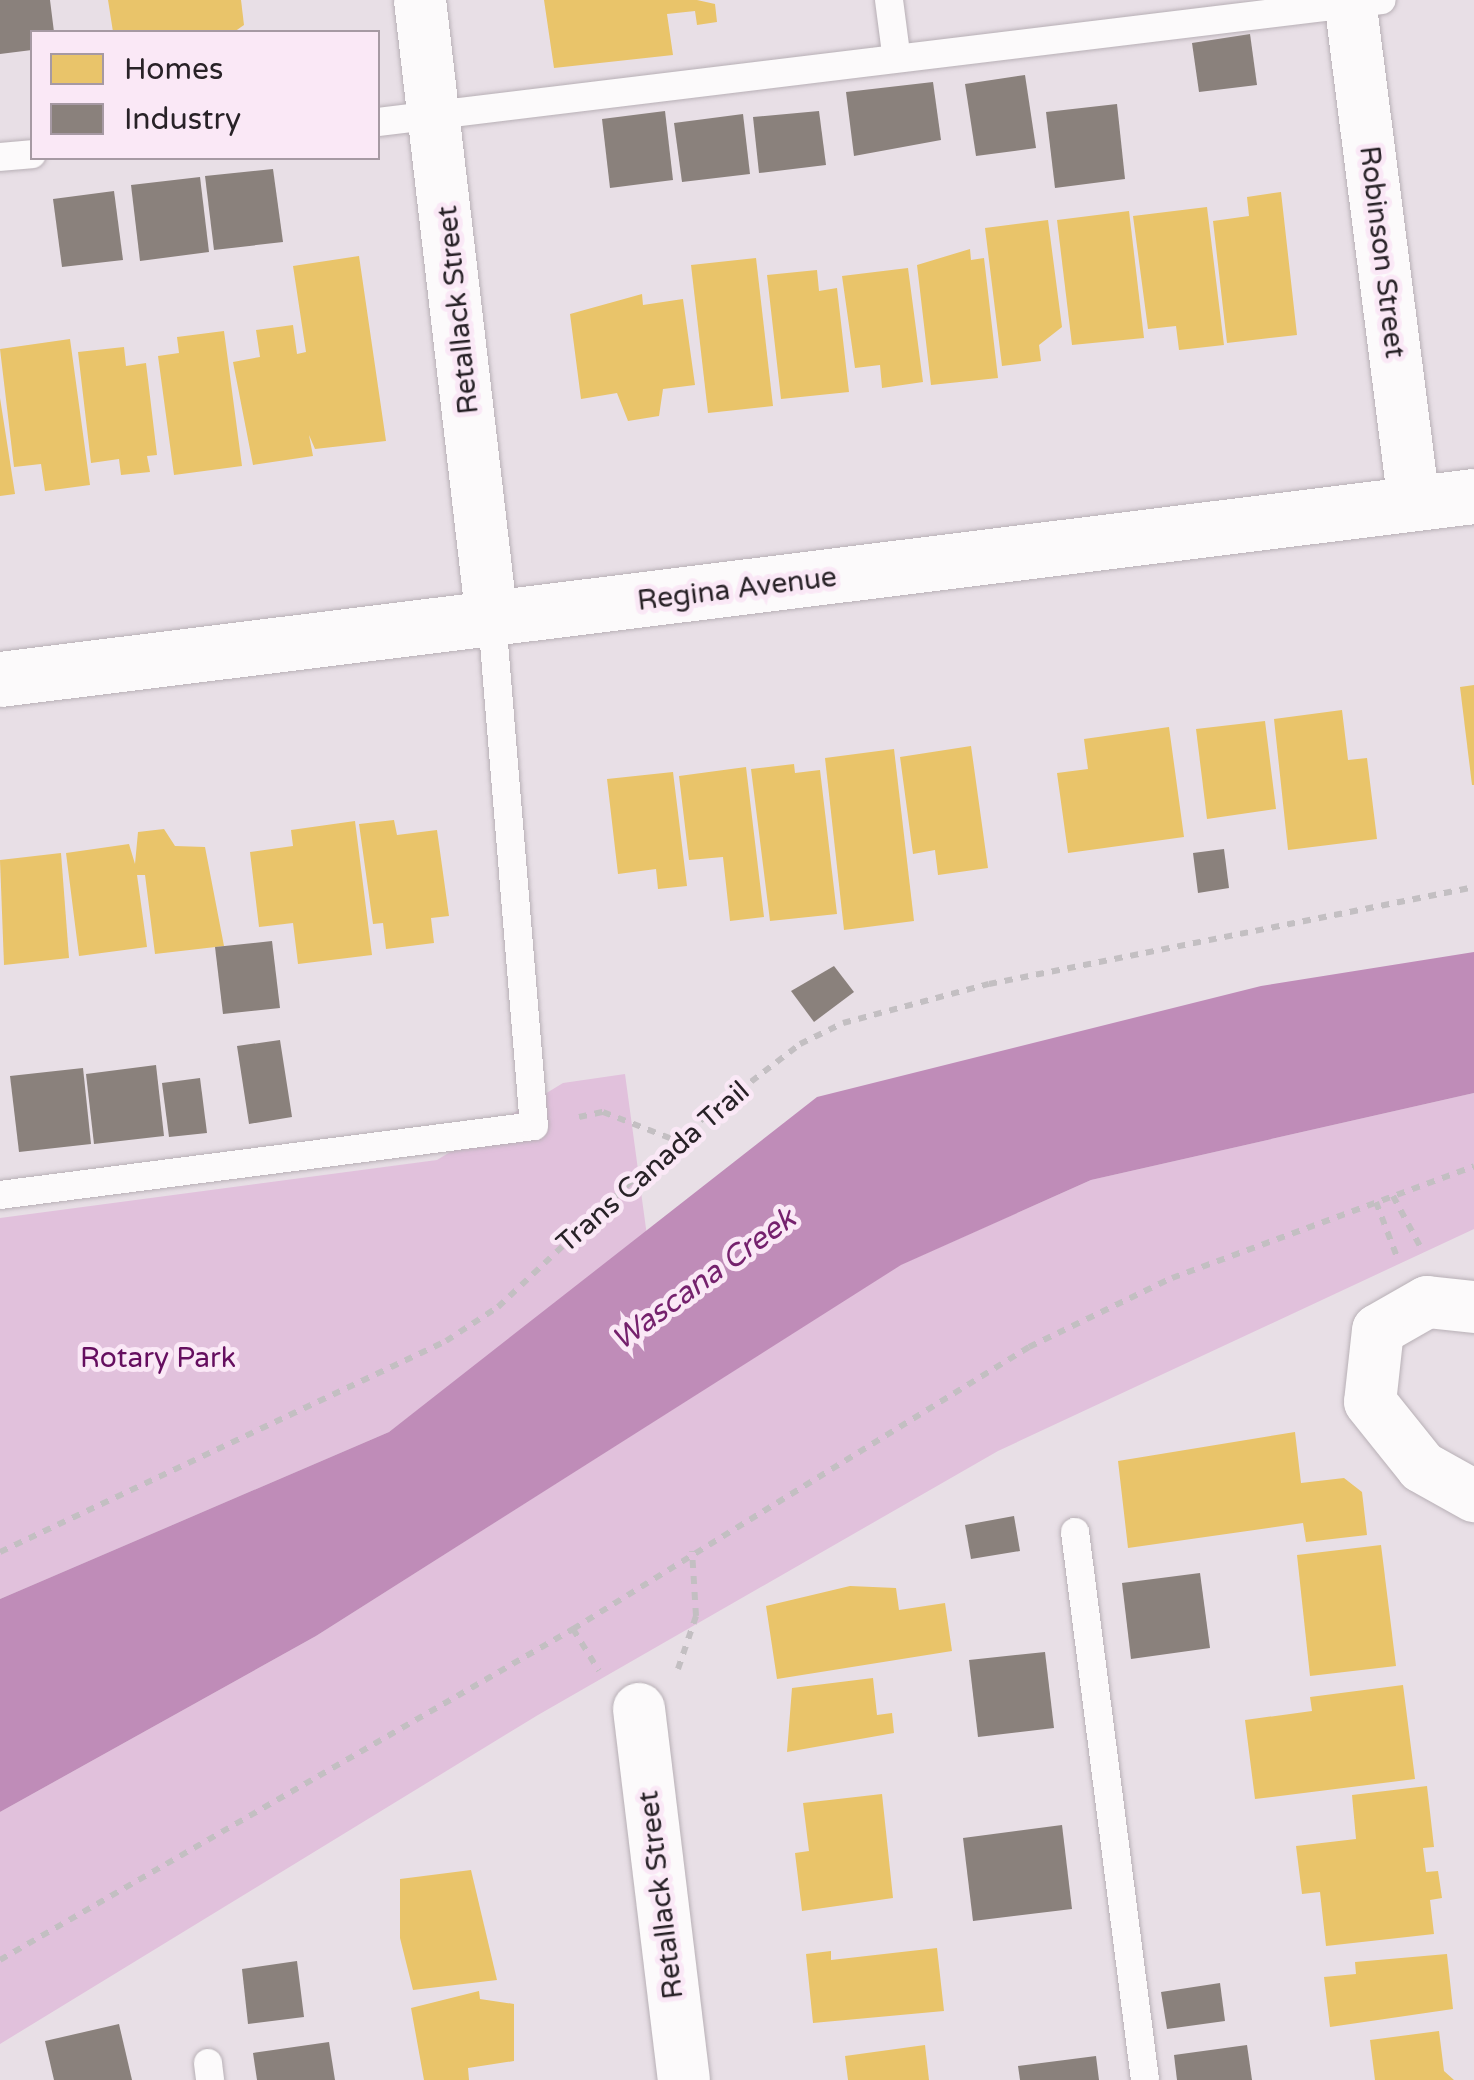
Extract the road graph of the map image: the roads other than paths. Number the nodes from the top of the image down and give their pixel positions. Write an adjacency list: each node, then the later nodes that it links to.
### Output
1 (420, 0): 5 (street, Retallack Street)
2 (889, 0): 4 (lane)
3 (1361, 1): 4 (lane); 10 (street, Robinson Street)
4 (896, 53): 5 (lane)
5 (437, 116): 6 (lane); 11 (street, Retallack Street)
6 (380, 122)
7 (30, 154): 8 (lane)
8 (0, 158)
9 (1474, 496): 10 (street, Regina Avenue)
10 (1414, 504): 11 (street, Regina Avenue)
11 (492, 620): 12 (street, Regina Avenue); 13 (lane)
12 (0, 679)
13 (0, 1195)
14 (1474, 1307): 15 (street)
15 (1474, 1496)
16 (1075, 1532): 19 (lane)
17 (639, 1709): 18 (street, Retallack Street)
18 (684, 2080)
19 (1146, 2080)

